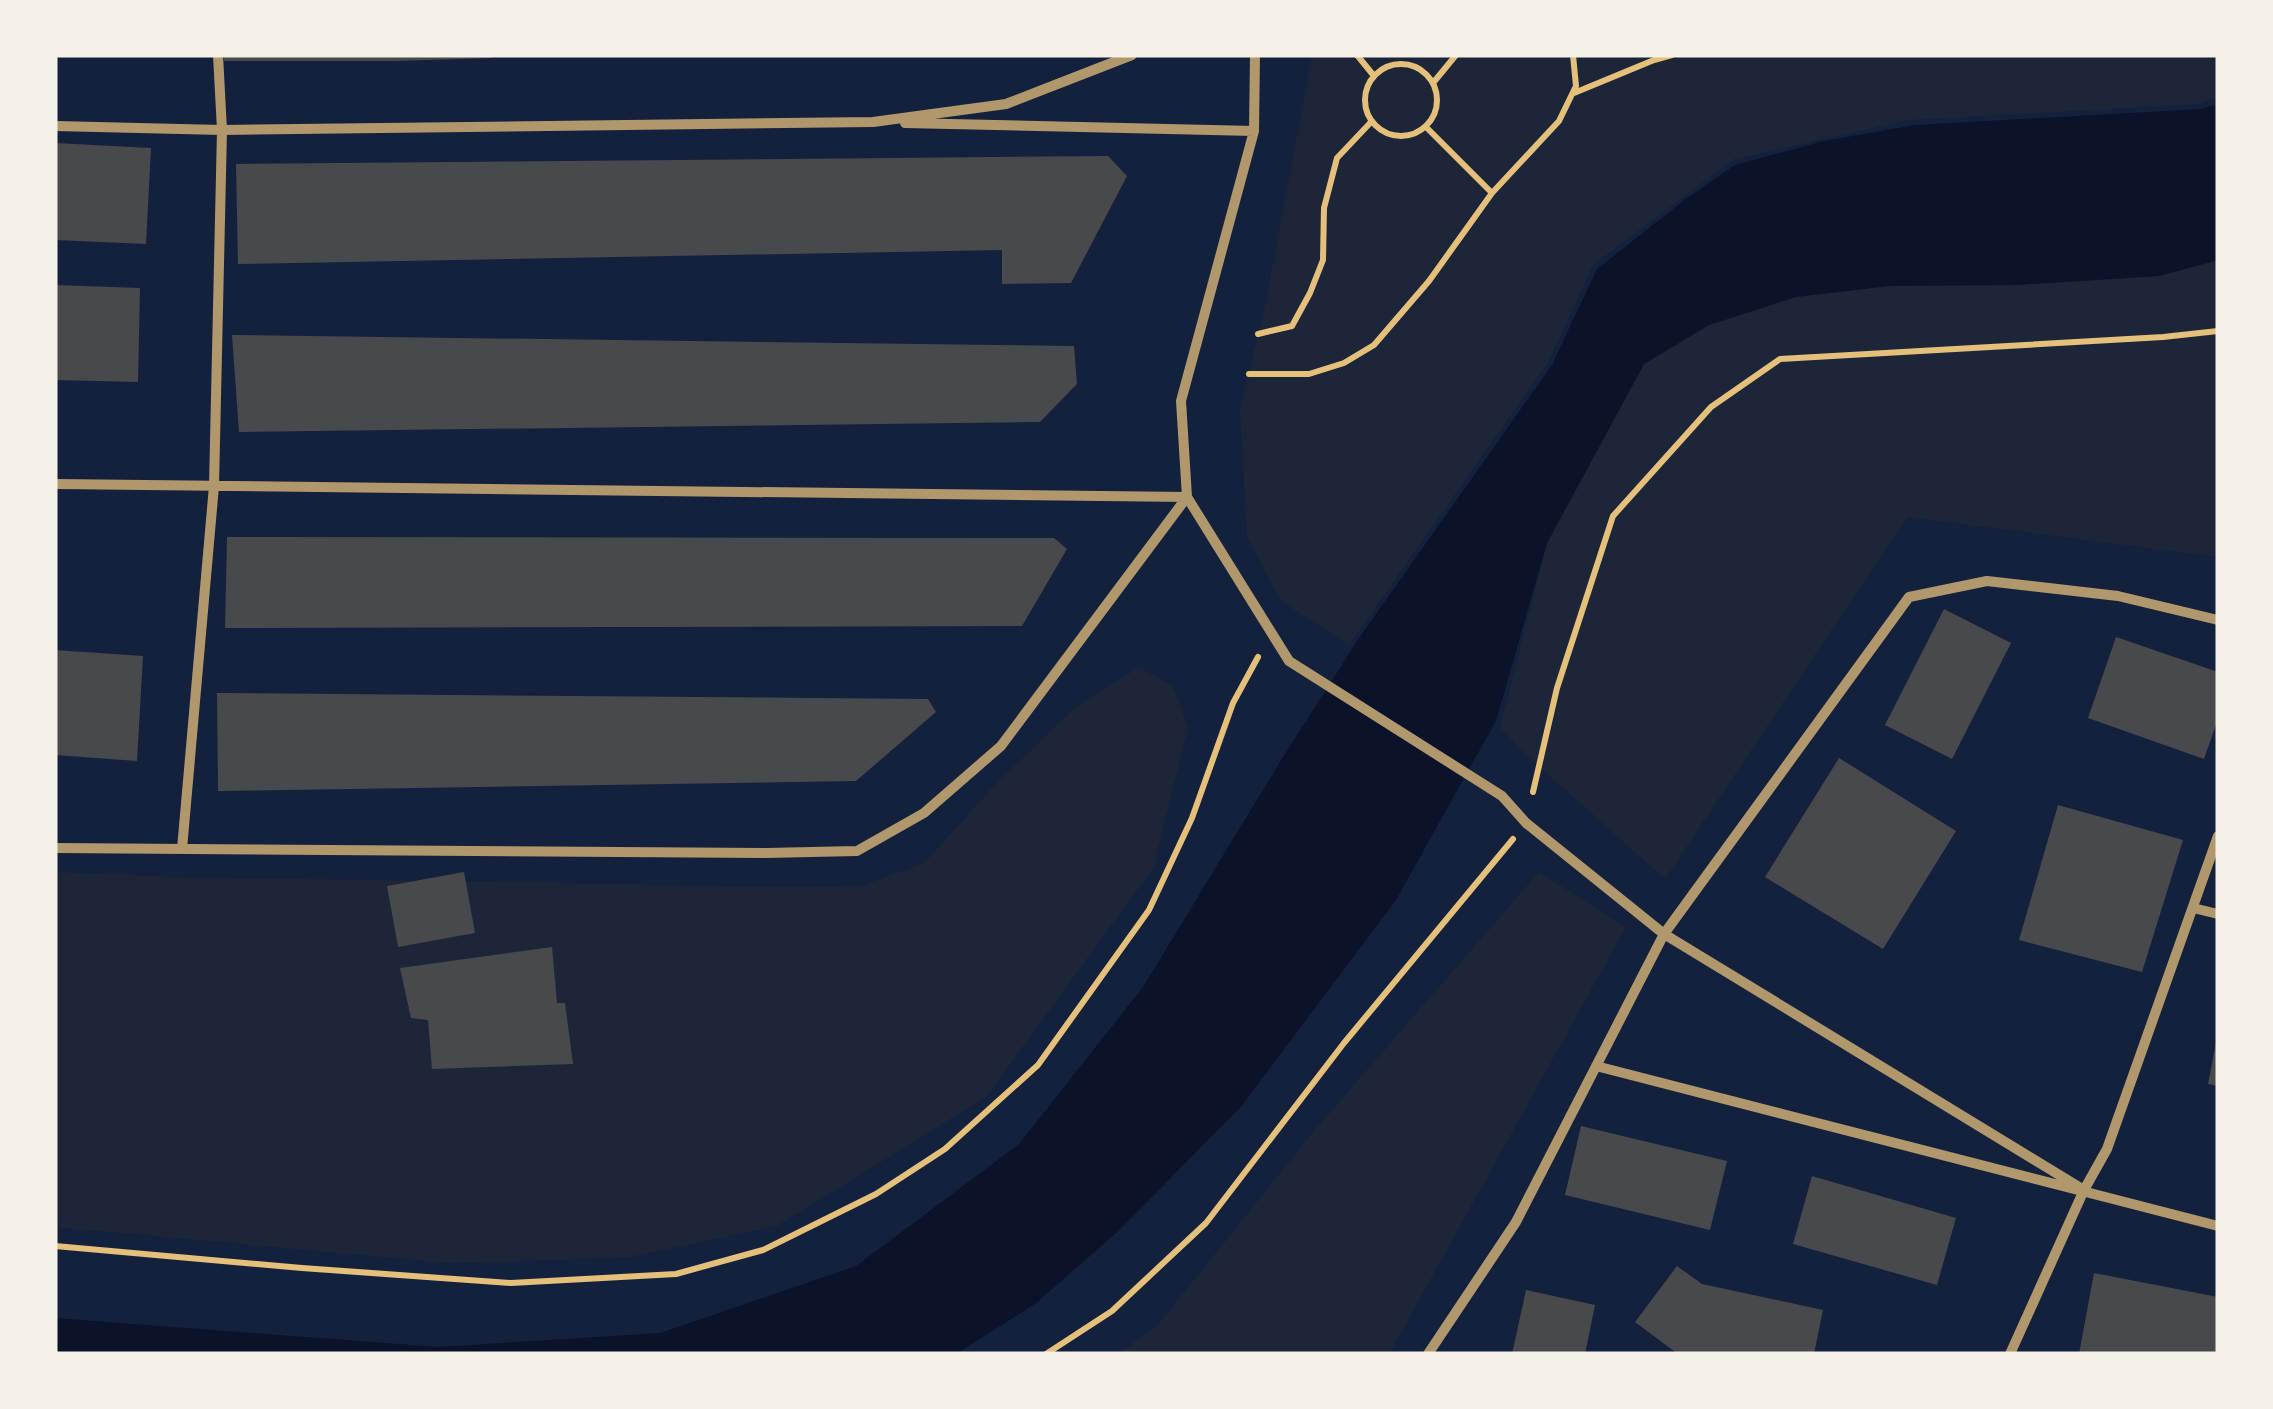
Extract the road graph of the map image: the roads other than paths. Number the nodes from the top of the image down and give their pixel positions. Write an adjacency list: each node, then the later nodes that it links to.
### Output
1 (218, 55): 6 (street)
2 (1132, 55): 4 (street)
3 (1255, 55): 7 (street)
4 (873, 122): 6 (street); 7 (street)
5 (55, 126): 6 (street)
6 (222, 130): 9 (street)
7 (1254, 131): 10 (street)
8 (55, 484): 9 (street)
9 (214, 486): 10 (street); 14 (street)
10 (1187, 498): 14 (street); 17 (street)
11 (2218, 620): 17 (street)
12 (2218, 836): 15 (street)
13 (55, 848): 14 (street)
14 (182, 849)
15 (2193, 908): 16 (street); 19 (street)
16 (2218, 914)
17 (1664, 934): 18 (street); 19 (street)
18 (1596, 1066): 19 (street); 21 (street)
19 (2084, 1190): 20 (street); 22 (street)
20 (2218, 1226)
21 (1428, 1354)
22 (2010, 1354)

